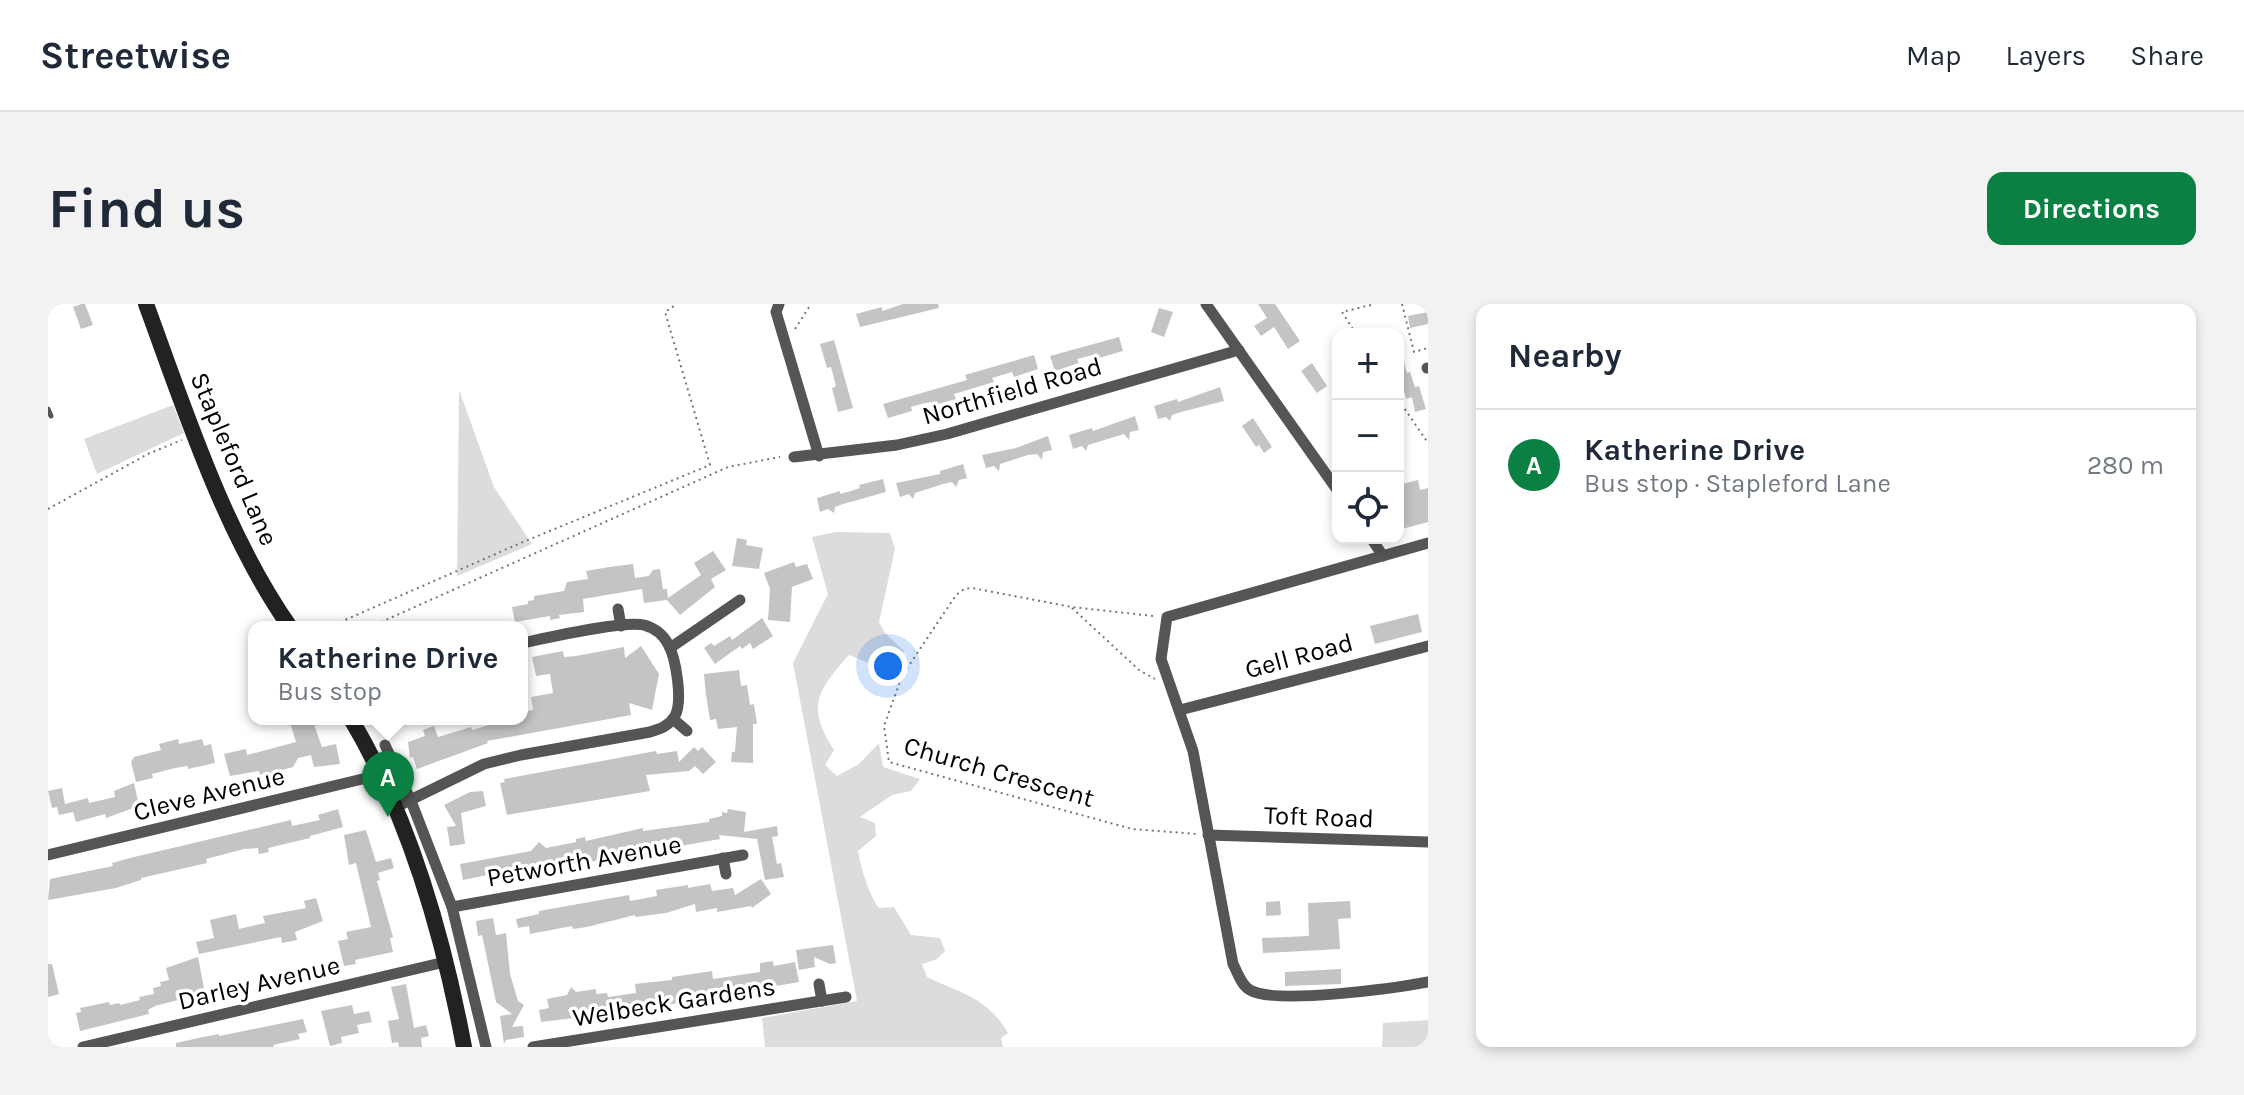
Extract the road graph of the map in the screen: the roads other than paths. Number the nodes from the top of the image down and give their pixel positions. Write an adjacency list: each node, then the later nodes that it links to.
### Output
1 (146, 304): 13 (main road, Stapleford Lane)
2 (779, 304): 5 (street)
3 (1206, 304): 4 (street)
4 (1239, 350): 5 (street, Northfield Road); 7 (street)
5 (819, 456): 6 (street, Northfield Road)
6 (794, 457)
7 (1332, 482)
8 (1428, 543): 10 (street)
9 (1375, 544): 10 (street)
10 (1383, 556): 18 (street)
11 (740, 600): 17 (street)
12 (618, 609): 14 (street)
13 (286, 621)
14 (621, 626): 15 (street); 17 (street)
15 (528, 642)
16 (1428, 646): 18 (street, Gell Road)
17 (670, 648): 19 (street)
18 (1180, 710): 26 (street)
19 (673, 719): 21 (street); 24 (street)
20 (354, 725): 23 (main road)
21 (687, 731)
22 (385, 745): 24 (street)
23 (379, 775): 25 (main road); 28 (street, Cleve Avenue)
24 (411, 801): 25 (street); 32 (street)
25 (394, 808): 33 (main road)
26 (1208, 835): 27 (street, Toft Road); 34 (street)
27 (1428, 842)
28 (48, 855)
29 (743, 855): 30 (street, Petworth Avenue)
30 (723, 858): 31 (street); 32 (street, Petworth Avenue)
31 (726, 874)
32 (452, 907): 40 (street)
33 (445, 962): 38 (street, Darley Avenue); 39 (main road)
34 (1428, 982)
35 (819, 984): 37 (street)
36 (846, 997): 37 (street, Welbeck Gardens)
37 (822, 1001): 41 (street, Welbeck Gardens)
38 (83, 1047)
39 (464, 1047)
40 (486, 1047)
41 (533, 1047)

